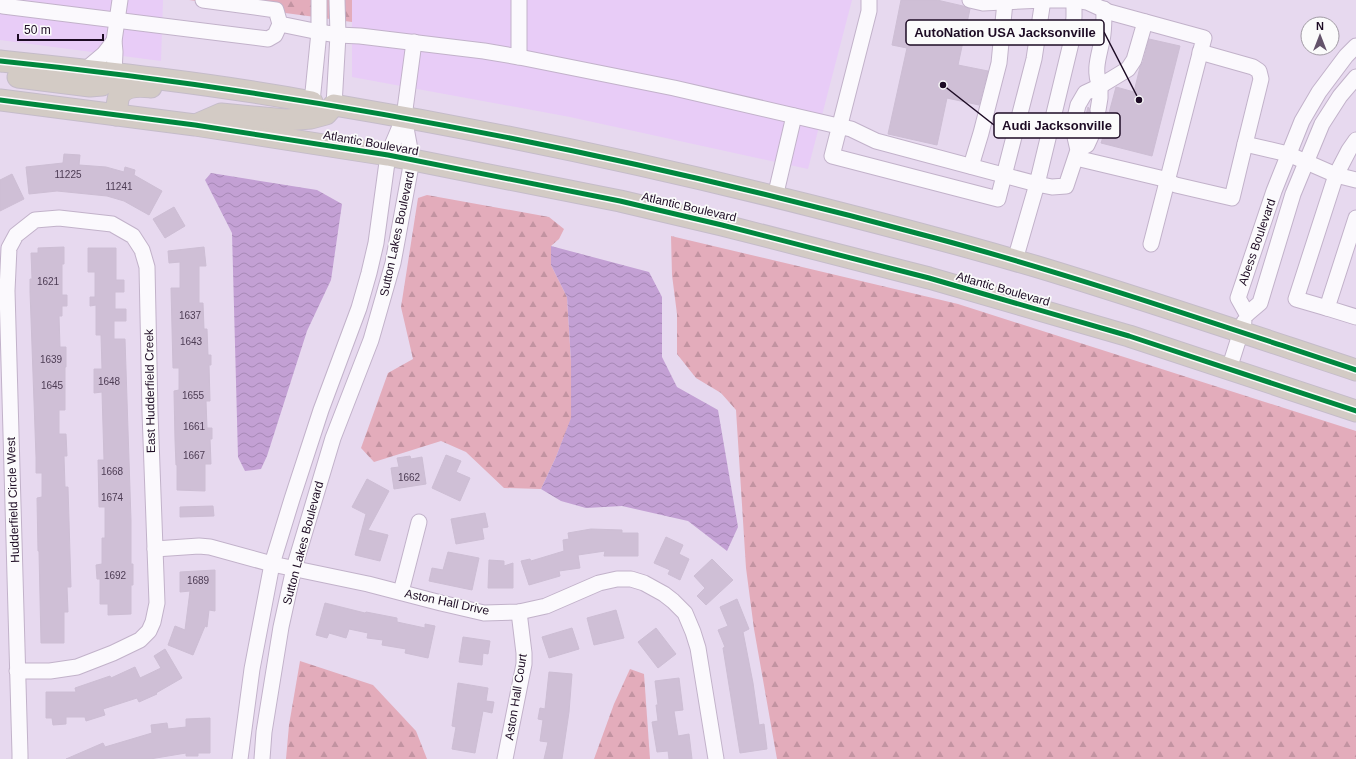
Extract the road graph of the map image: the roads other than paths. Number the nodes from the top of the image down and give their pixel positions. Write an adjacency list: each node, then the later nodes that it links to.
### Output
1 (2, 0): 15 (street)
2 (120, 0): 15 (street)
3 (203, 0): 14 (street)
4 (319, 0): 17 (street)
5 (338, 0): 18 (street)
6 (519, 0): 23 (street)
7 (869, 0): 39 (street)
8 (970, 0): 12 (street)
9 (1043, 0): 10 (street); 12 (street); 49 (street)
10 (1068, 0)
11 (1074, 0): 13 (street); 53 (street)
12 (1005, 2): 48 (street)
13 (1104, 9): 16 (street); 29 (street)
14 (278, 11): 15 (street); 17 (street)
15 (117, 19): 19 (street)
16 (1145, 22): 22 (street); 29 (street)
17 (319, 32): 18 (street); 32 (street)
18 (338, 35): 20 (street); 33 (street)
19 (114, 41): 25 (street); 26 (street)
20 (414, 42): 23 (street); 37 (street)
21 (1356, 46): 44 (street, Abess Boulevard)
22 (1200, 52): 42 (street); 52 (street)
23 (519, 57): 36 (street)
24 (0, 61): 25 (highway)
25 (84, 70): 26 (highway)
26 (114, 74): 27 (highway); 30 (highway)
27 (0, 75)
28 (1356, 77): 47 (street, Abess Boulevard)
29 (1100, 86): 34 (street); 43 (street)
30 (223, 88): 32 (highway); 35 (highway)
31 (0, 100): 35 (highway, Atlantic Boulevard)
32 (312, 102)
33 (334, 106): 37 (highway); 38 (highway)
34 (1098, 110)
35 (116, 115): 38 (highway, Atlantic Boulevard)
36 (794, 116): 39 (street); 54 (street)
37 (404, 117): 45 (street, Sutton Lakes Boulevard); 46 (street, Sutton Lakes Boulevard); 54 (highway)
38 (196, 125): 45 (highway, Atlantic Boulevard)
39 (839, 126): 48 (street); 49 (street)
40 (1092, 134): 43 (street)
41 (1356, 140): 50 (street)
42 (1245, 144): 44 (street); 52 (street)
43 (1077, 154): 52 (street); 53 (street)
44 (1288, 154): 47 (street); 62 (street, Abess Boulevard)
45 (388, 155): 46 (highway, Atlantic Boulevard); 65 (street, Sutton Lakes Boulevard)
46 (412, 160): 63 (highway, Atlantic Boulevard); 66 (street, Sutton Lakes Boulevard)
47 (1306, 162): 50 (street); 62 (street, Abess Boulevard)
48 (971, 166): 49 (street)
49 (1004, 175): 53 (street)
50 (1336, 175): 51 (street); 60 (street)
51 (1356, 180)
52 (1167, 181): 57 (street)
53 (1037, 184): 59 (street)
54 (775, 197): 59 (highway)
55 (1356, 218): 58 (street)
56 (133, 236): 69 (street, East Hudderfield Creek); 74 (street, Hudderfield Circle West)
57 (1151, 244)
58 (1351, 251): 60 (street)
59 (1015, 260): 62 (highway)
60 (1327, 308): 61 (street)
61 (1356, 317)
62 (1244, 323): 63 (street); 64 (highway)
63 (1230, 369): 67 (highway, Atlantic Boulevard)
64 (1356, 370)
65 (335, 374): 66 (street); 70 (street, Sutton Lakes Boulevard)
66 (356, 380): 71 (street, Sutton Lakes Boulevard)
67 (1356, 411)
68 (419, 522): 72 (street)
69 (155, 549): 70 (street, Aston Hall Drive); 74 (street, East Hudderfield Creek)
70 (272, 564): 71 (street, Aston Hall Drive); 76 (street, Sutton Lakes Boulevard)
71 (294, 568): 72 (street, Aston Hall Drive); 77 (street, Sutton Lakes Boulevard)
72 (400, 592): 73 (street, Aston Hall Drive)
73 (519, 612): 78 (street, Aston Hall Court); 79 (street, Aston Hall Drive)
74 (17, 671): 75 (street, Hudderfield Circle West)
75 (20, 759)
76 (240, 759)
77 (262, 759)
78 (505, 759)
79 (716, 759)

